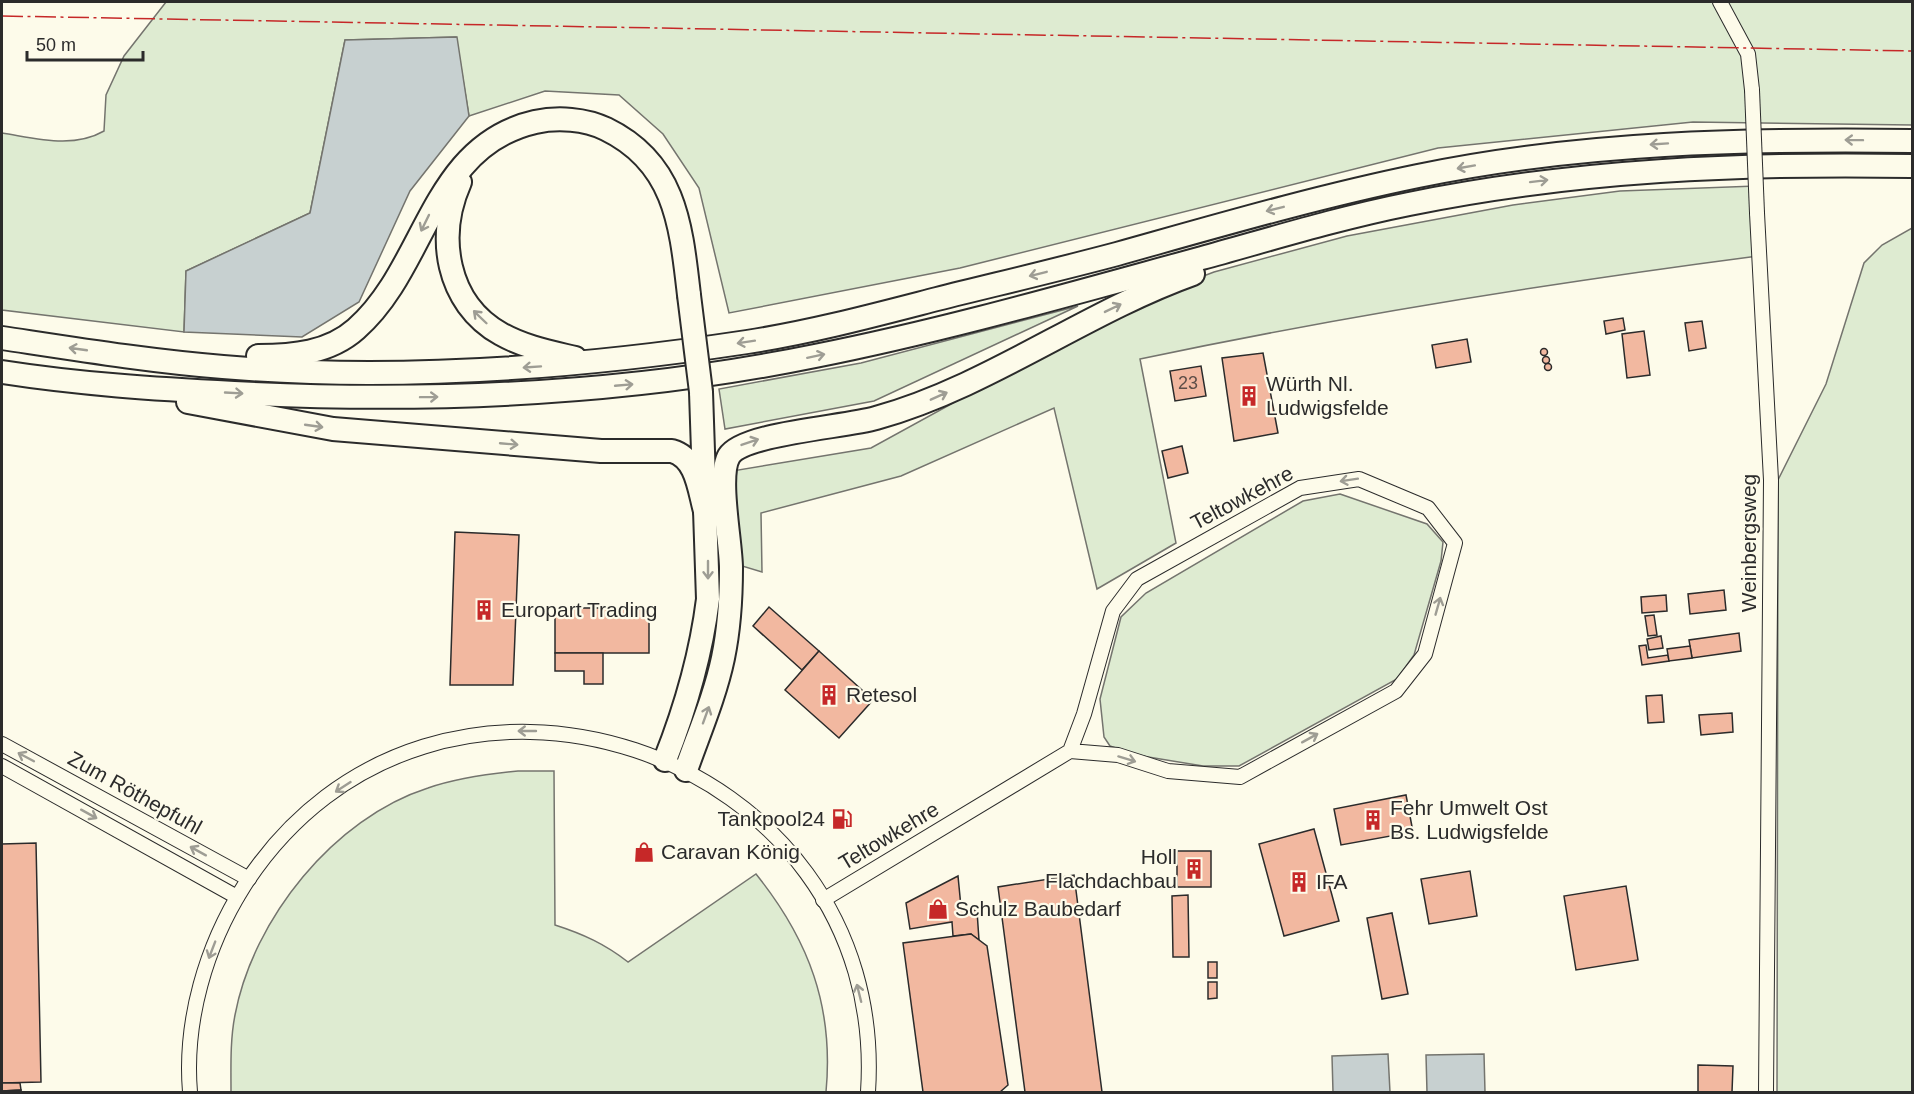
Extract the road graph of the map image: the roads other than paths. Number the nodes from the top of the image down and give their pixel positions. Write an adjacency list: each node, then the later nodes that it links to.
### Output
1 (1720, 2): 22 (street, Weinbergsweg, bridge)
2 (1912, 141): 8 (highway, one-way to 8)
3 (471, 159): 7 (highway, one-way to 7); 8 (highway, one-way to 3); 11 (highway, bridge)
4 (1912, 166): 5 (highway, one-way to 4)
5 (1358, 215): 10 (highway, one-way to 5); 11 (highway, one-way to 5)
6 (2, 338): 7 (highway, one-way to 6)
7 (136, 356): 8 (highway, one-way to 7)
8 (591, 363)
9 (2, 372): 10 (highway)
10 (113, 387): 11 (highway, one-way to 11)
11 (716, 510): 14 (highway, one-way to 14); 16 (highway, one-way to 11)
12 (2, 744): 17 (street, Zum Röthepfuhl, one-way to 12)
13 (1070, 751): 13 (street, Teltowkehre, one-way to 13); 19 (street, Teltowkehre)
14 (665, 760): 16 (street); 17 (street, one-way to 17)
15 (2, 765): 18 (street, Zum Röthepfuhl, one-way to 18)
16 (686, 770): 19 (street)
17 (249, 879): 18 (street)
18 (237, 897): 20 (street, one-way to 20)
19 (823, 900): 21 (street, one-way to 19)
20 (190, 1092)
21 (868, 1092)
22 (1766, 1092)

